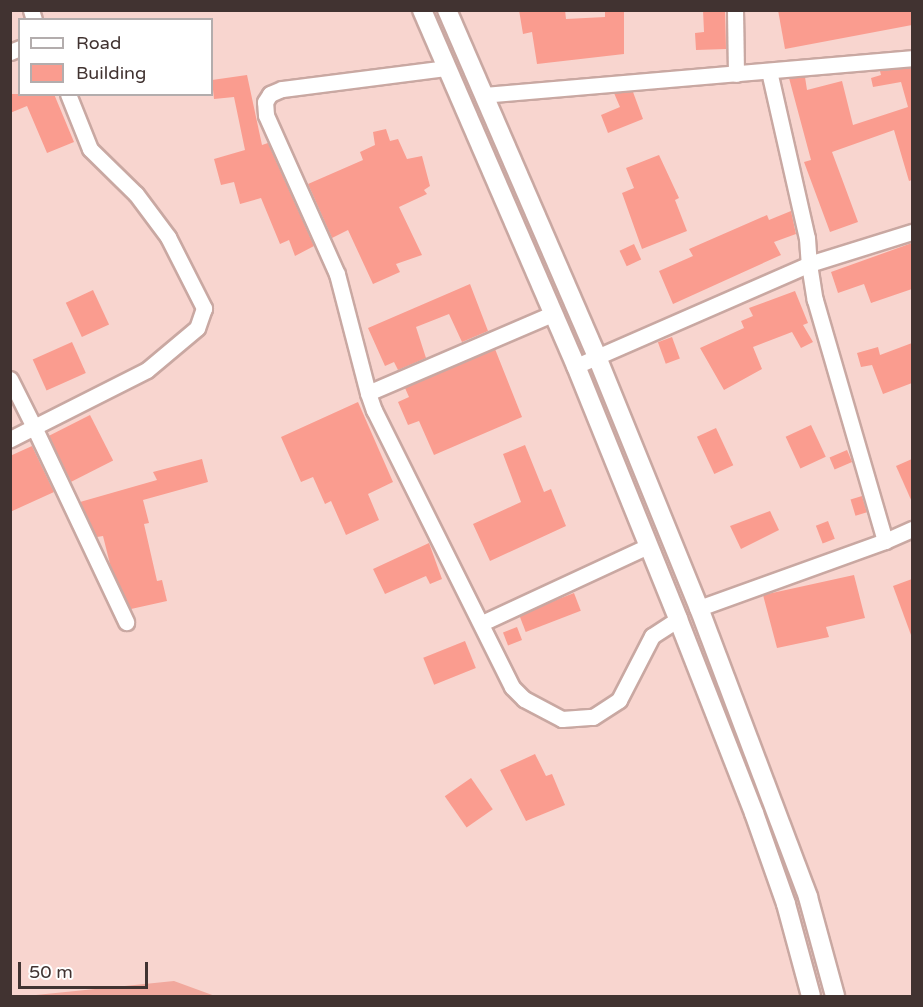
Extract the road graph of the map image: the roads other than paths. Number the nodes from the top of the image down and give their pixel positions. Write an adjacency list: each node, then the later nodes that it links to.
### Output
1 (422, 10): 5 (street)
2 (447, 10): 8 (street)
3 (735, 10): 7 (street)
4 (912, 57): 6 (street)
5 (446, 68): 12 (street); 16 (street)
6 (769, 71): 7 (street); 11 (street)
7 (736, 74): 8 (street)
8 (483, 95): 13 (street)
9 (69, 96): 17 (street)
10 (912, 232): 11 (street)
11 (809, 264): 13 (street); 20 (street)
12 (552, 314): 14 (street); 16 (street)
13 (597, 357): 14 (street); 22 (street)
14 (576, 366): 21 (street)
15 (10, 379): 17 (street)
16 (368, 393): 25 (street)
17 (34, 427): 18 (street); 24 (street)
18 (10, 439)
19 (912, 529): 20 (street)
20 (885, 541): 22 (street)
21 (648, 546): 23 (street); 25 (street)
22 (699, 608): 27 (street)
23 (678, 619): 25 (street); 26 (street)
24 (126, 622)
25 (482, 623)
26 (811, 996)
27 (835, 996)

